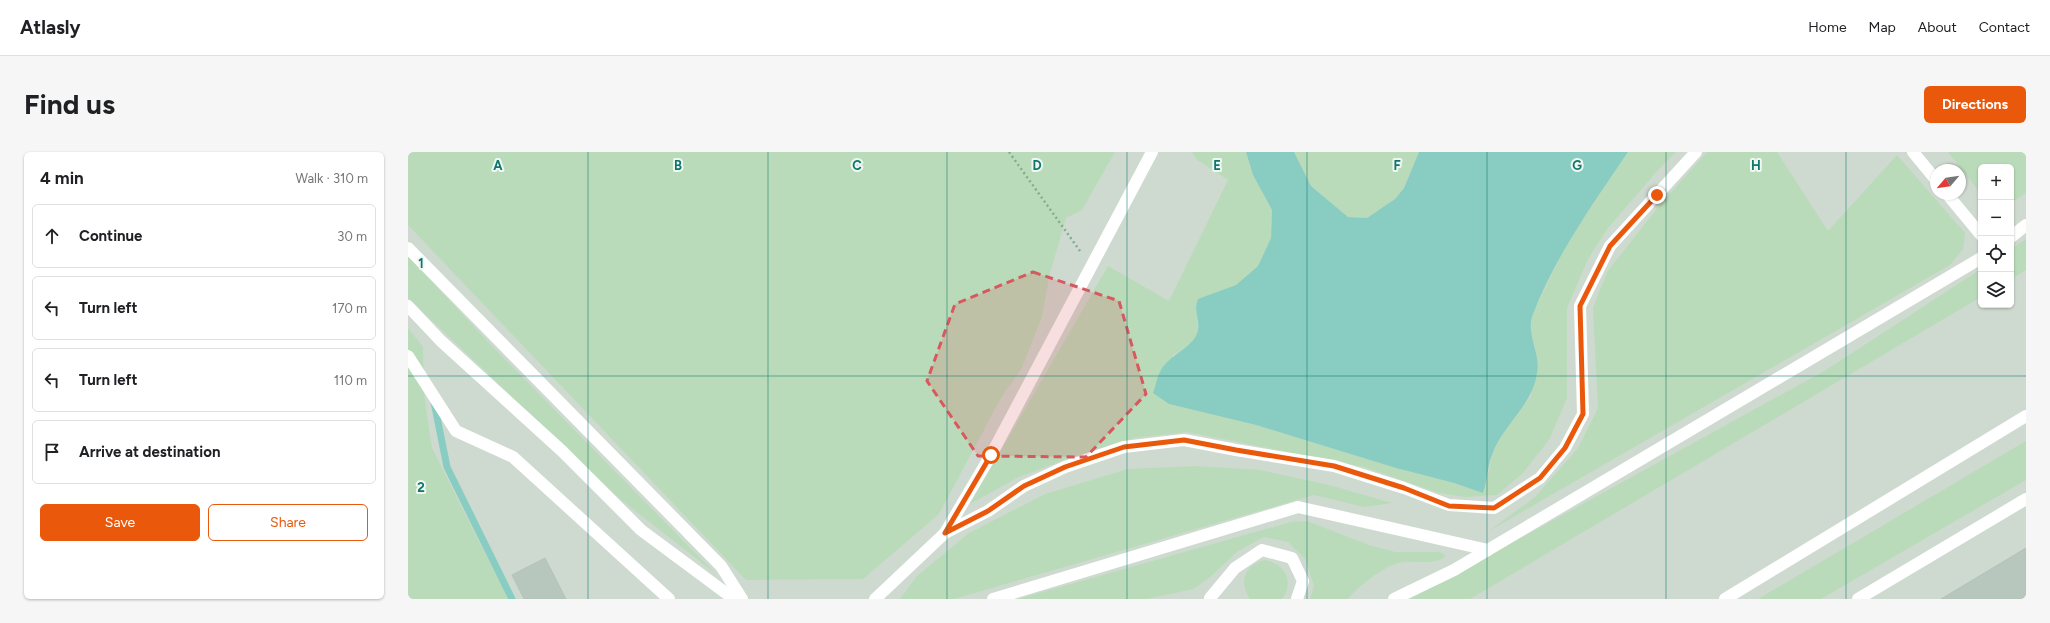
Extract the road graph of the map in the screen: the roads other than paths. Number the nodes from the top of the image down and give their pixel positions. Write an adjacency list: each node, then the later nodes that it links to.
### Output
1 (1152, 152): 15 (lane)
2 (1696, 152): 15 (lane)
3 (1912, 152): 4 (lane)
4 (1930, 173)
5 (1952, 200): 7 (lane)
6 (2026, 225): 8 (lane)
7 (1978, 231)
8 (2014, 234)
9 (408, 248): 19 (lane)
10 (1978, 260): 16 (lane)
11 (408, 306): 18 (lane)
12 (408, 356): 17 (lane)
13 (2026, 416): 25 (lane)
14 (2026, 499): 26 (lane)
15 (945, 533): 20 (lane)
16 (1488, 550): 21 (lane); 24 (lane)
17 (663, 597)
18 (734, 599)
19 (742, 599)
20 (875, 599)
21 (993, 599)
22 (1209, 599): 23 (lane)
23 (1296, 599)
24 (1394, 599)
25 (1725, 599)
26 (1858, 599)

